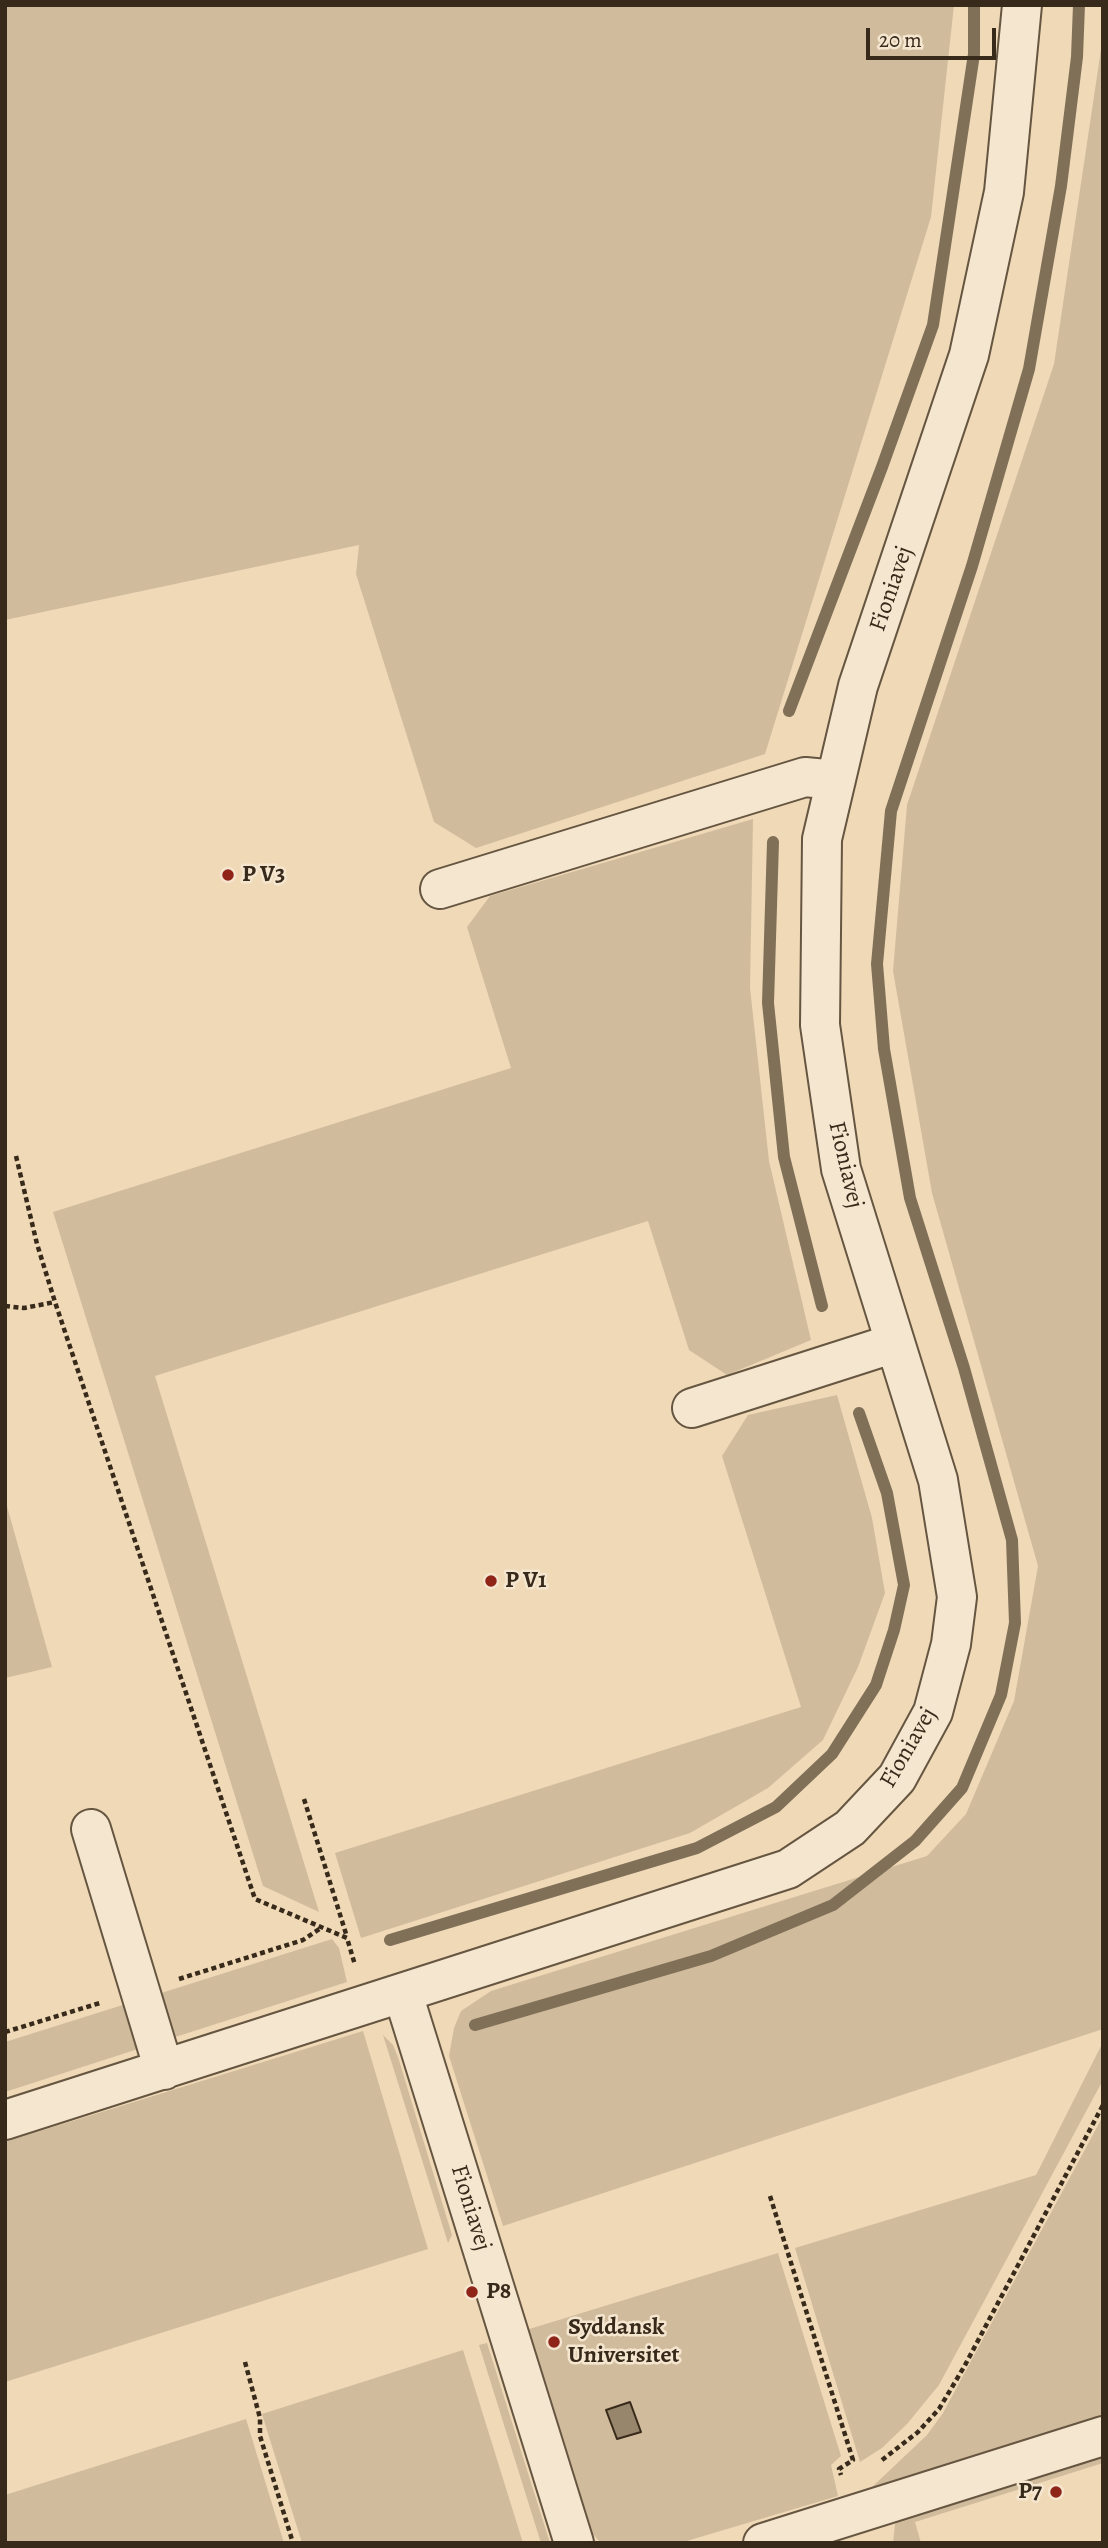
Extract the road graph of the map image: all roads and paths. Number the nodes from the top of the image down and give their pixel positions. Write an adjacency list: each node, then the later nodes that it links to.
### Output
1 (1021, 5): 2 (street, Fioniavej)
2 (835, 780): 3 (street); 7 (street, Fioniavej)
3 (440, 889)
4 (16, 1156): 5 (path)
5 (55, 1302): 6 (path); 11 (path)
6 (5, 1306)
7 (895, 1343): 8 (street); 12 (street, Fioniavej)
8 (692, 1408)
9 (304, 1799): 11 (path)
10 (91, 1829): 14 (street)
11 (348, 1938): 13 (path)
12 (403, 1994): 13 (street, Fioniavej); 22 (street, Fioniavej)
13 (368, 2006): 14 (street, Fioniavej)
14 (164, 2070): 16 (street, Fioniavej)
15 (1103, 2105): 20 (path)
16 (5, 2120)
17 (770, 2196): 20 (path)
18 (245, 2362): 21 (path)
19 (1103, 2436): 20 (street)
20 (860, 2512): 23 (street)
21 (293, 2543)
22 (574, 2543)
23 (763, 2543)

